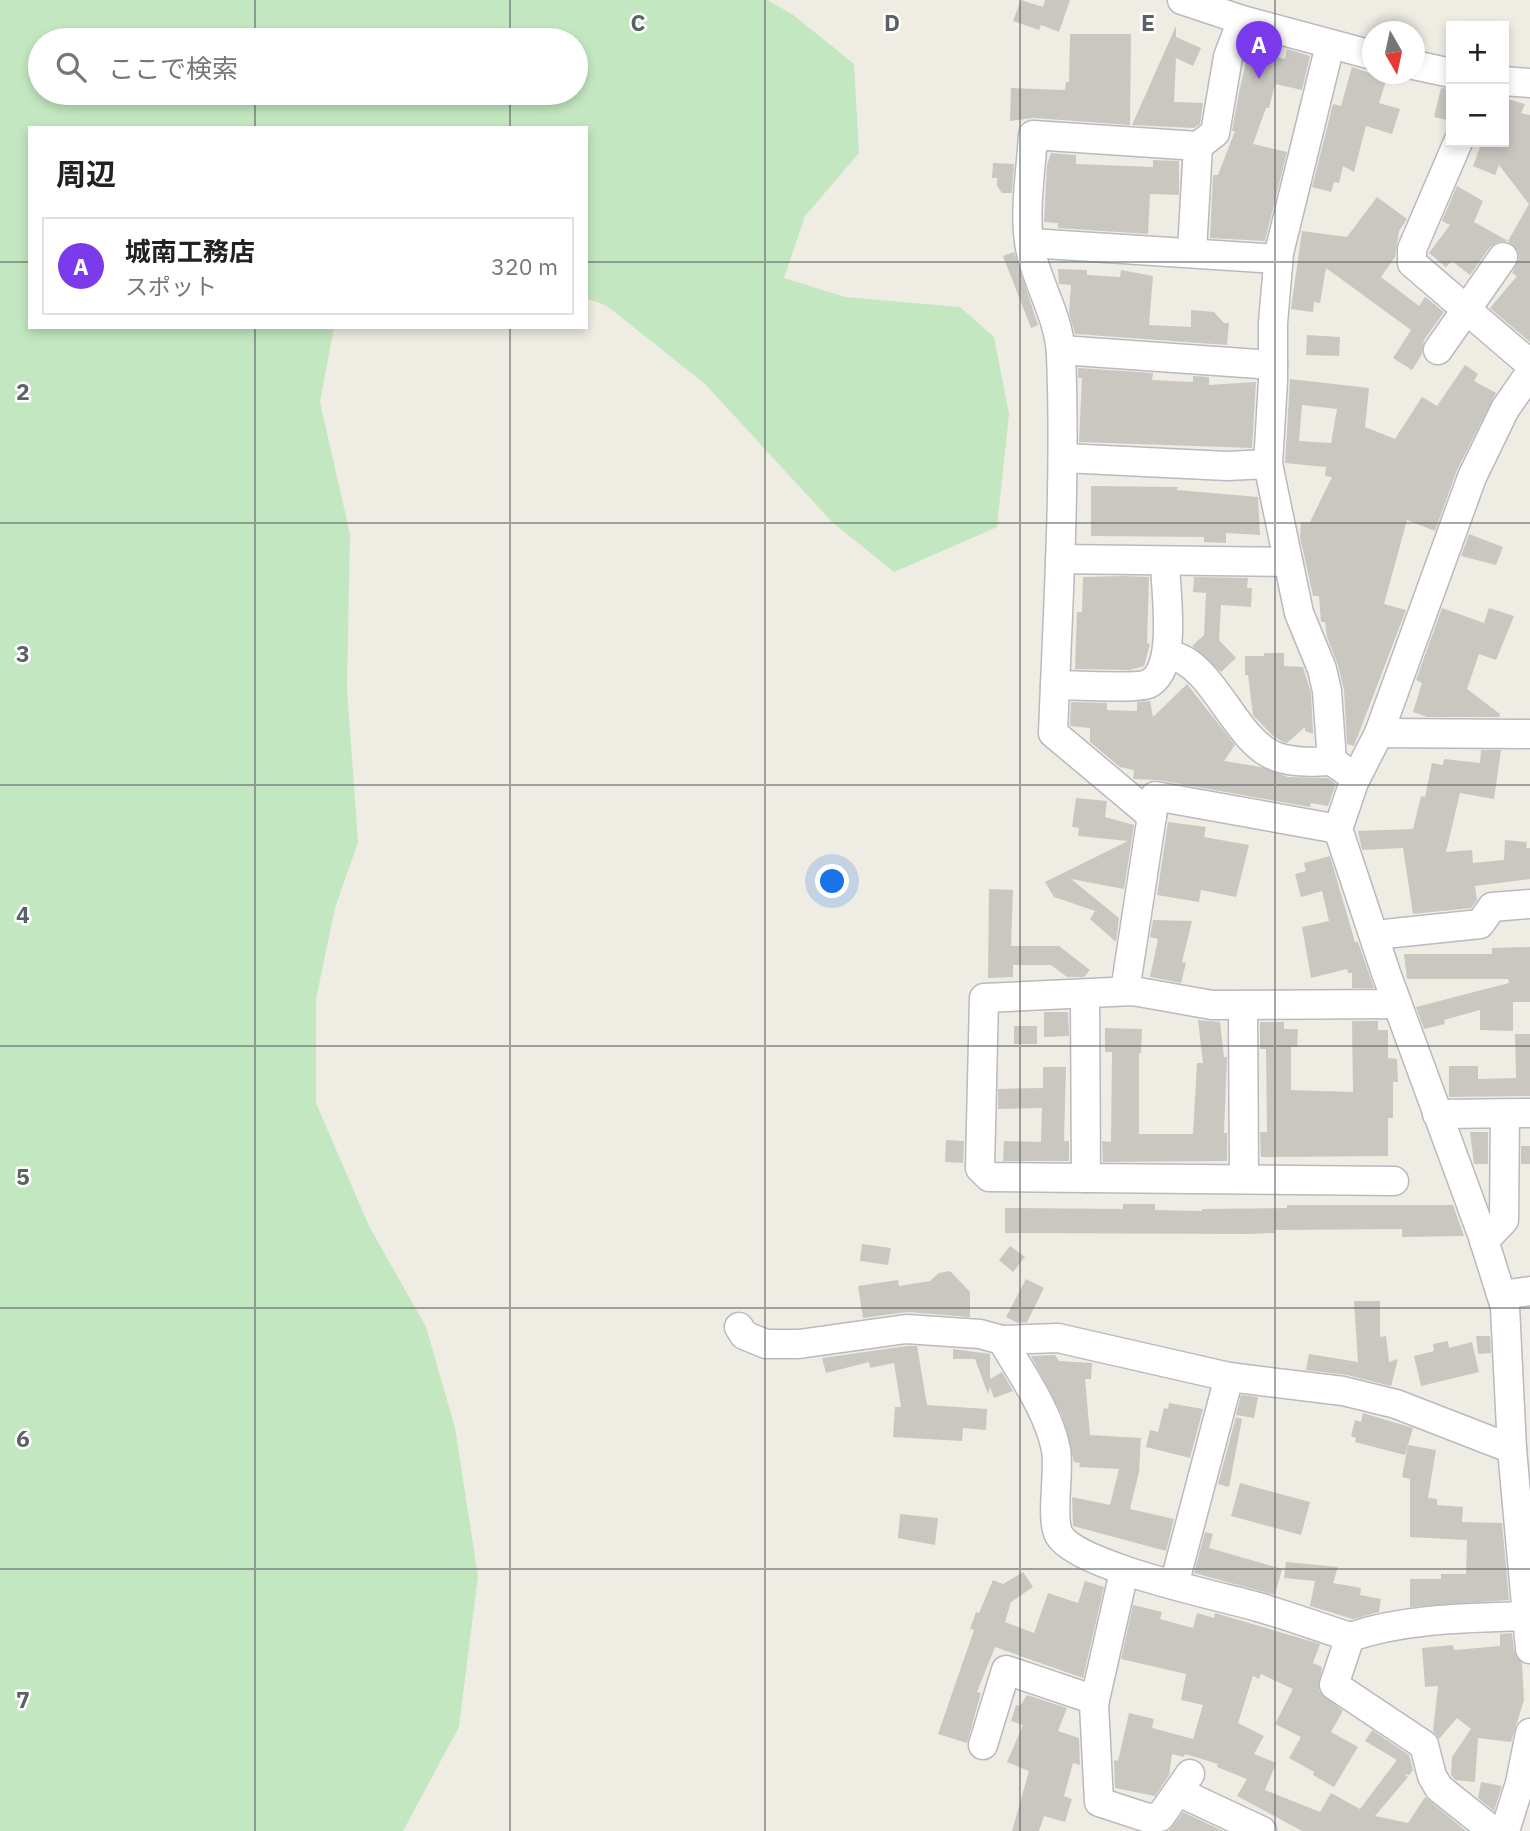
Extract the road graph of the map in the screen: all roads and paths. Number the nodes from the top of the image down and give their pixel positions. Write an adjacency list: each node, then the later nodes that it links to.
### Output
1 (1182, 0): 2 (street)
2 (1242, 20): 3 (street); 9 (street)
3 (1329, 45): 4 (street); 14 (street)
4 (1362, 52)
5 (1425, 67): 6 (street)
6 (1446, 72)
7 (1509, 81): 8 (street)
8 (1530, 83)
9 (1198, 146): 11 (street); 12 (street)
10 (1456, 147): 15 (street)
11 (1030, 243): 12 (street); 16 (street)
12 (1192, 251): 14 (street)
13 (1503, 257): 15 (street)
14 (1278, 259): 19 (street)
15 (1466, 312): 17 (street); 18 (street)
16 (1060, 350): 19 (street); 21 (street)
17 (1438, 350)
18 (1530, 364)
19 (1273, 365): 22 (street)
20 (1530, 373): 28 (street)
21 (1064, 458): 22 (street); 23 (street)
22 (1268, 464): 25 (street)
23 (1060, 559): 24 (street); 27 (street)
24 (1165, 561): 25 (street); 26 (street)
25 (1288, 562): 30 (street)
26 (1168, 655): 27 (street); 30 (street)
27 (1055, 685): 32 (street)
28 (1379, 733): 29 (street); 31 (street)
29 (1530, 734)
30 (1332, 761): 31 (street)
31 (1356, 778): 33 (street)
32 (1152, 816): 33 (street); 36 (street)
33 (1338, 829): 35 (street)
34 (1530, 904): 35 (street)
35 (1375, 935): 38 (street)
36 (1125, 991): 37 (street); 39 (street)
37 (1085, 993): 42 (street); 42 (street)
38 (1397, 1004): 39 (street); 41 (street)
39 (1243, 1006): 43 (street)
40 (1518, 1113): 41 (street); 45 (street)
41 (1437, 1114): 45 (street)
42 (1086, 1178): 43 (street)
43 (1244, 1180): 44 (street)
44 (1394, 1181)
45 (1483, 1241): 47 (street)
46 (1530, 1291): 47 (street)
47 (1502, 1294): 51 (street)
48 (739, 1327): 49 (street)
49 (1002, 1340): 50 (street); 53 (street)
50 (1229, 1377): 51 (street); 54 (street)
51 (1519, 1464): 52 (street)
52 (1526, 1562): 55 (street)
53 (1124, 1572): 54 (street); 58 (street)
54 (1174, 1585): 56 (street)
55 (1528, 1616): 56 (street); 57 (street)
56 (1350, 1637): 63 (street)
57 (1530, 1649)
58 (1095, 1700): 60 (street); 61 (street)
59 (1530, 1733): 64 (street)
60 (983, 1745)
61 (1141, 1823): 62 (street)
62 (1262, 1831)
63 (1493, 1831)
64 (1505, 1831)

